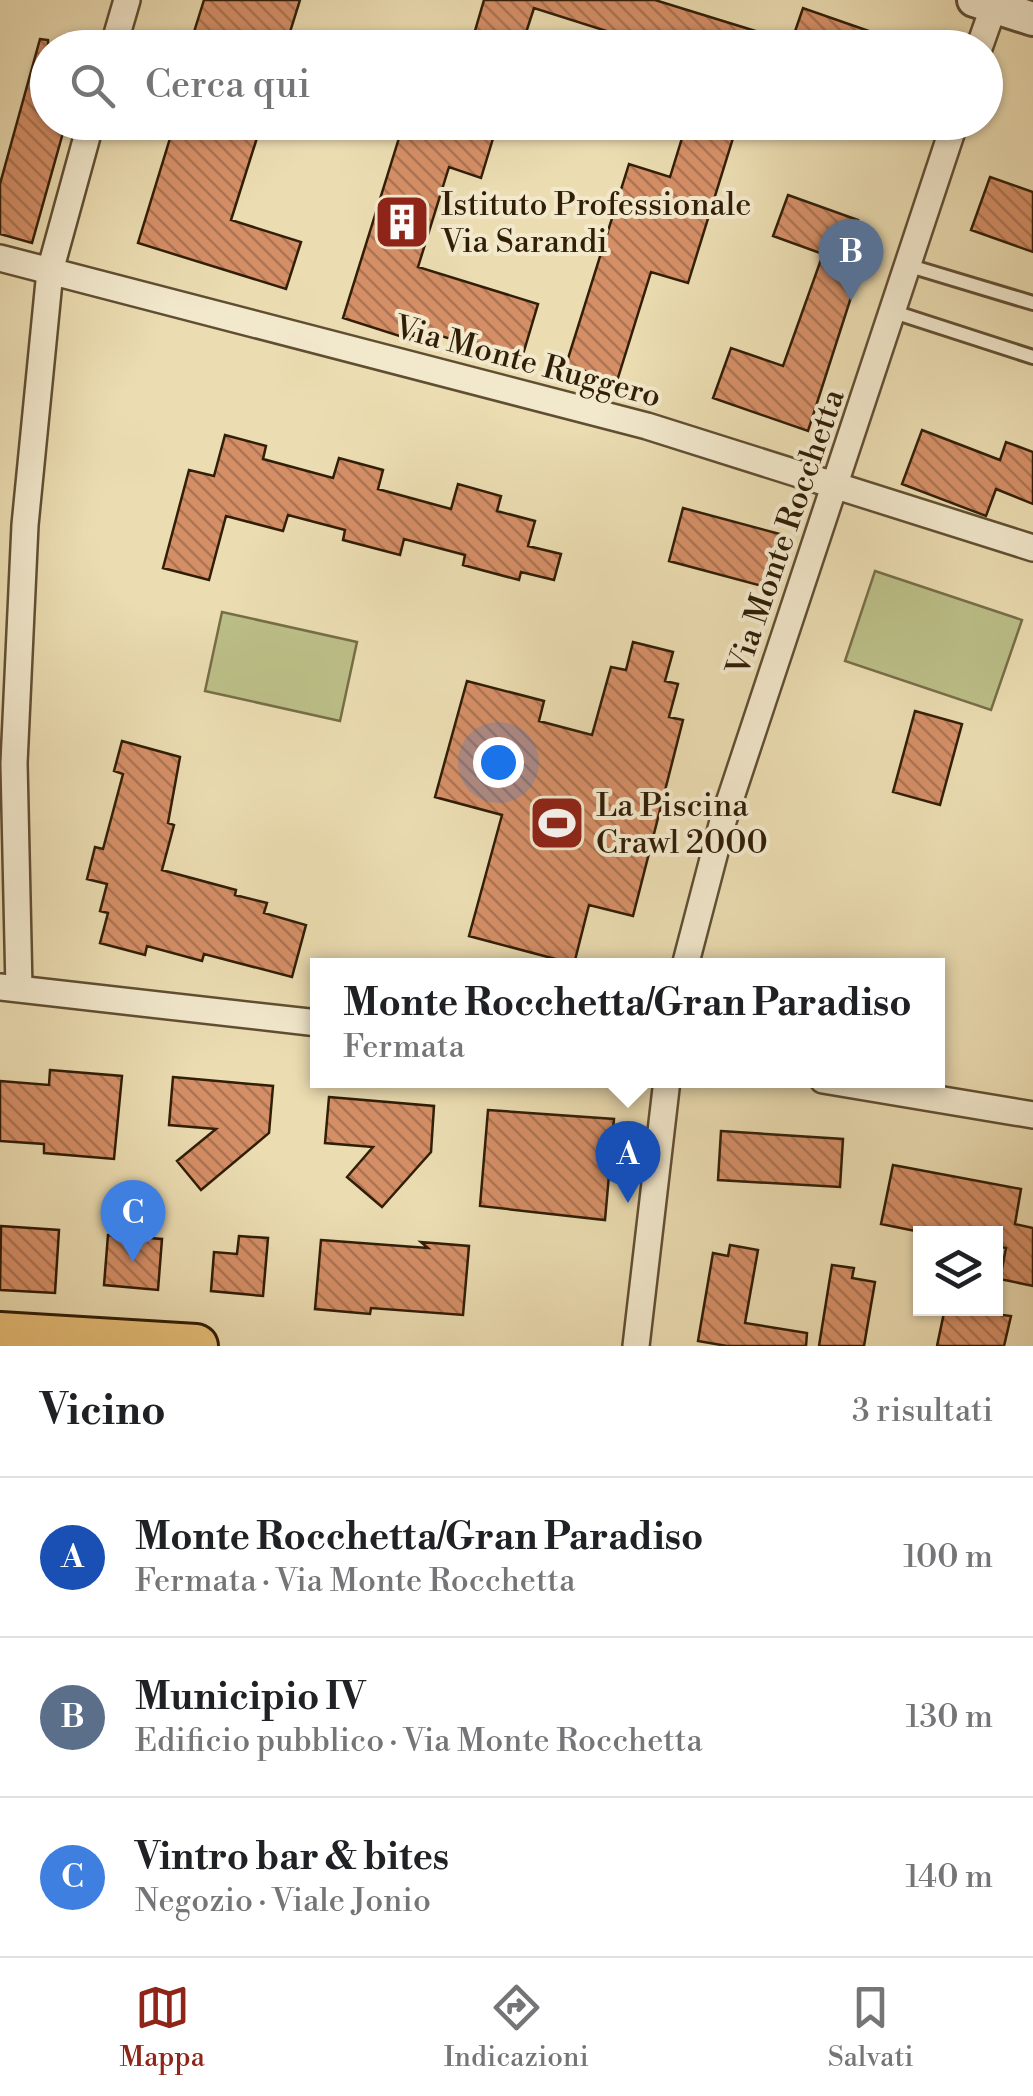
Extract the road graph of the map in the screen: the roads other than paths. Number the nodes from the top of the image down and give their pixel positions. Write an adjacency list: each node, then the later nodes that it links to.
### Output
1 (127, 0): 4 (street)
2 (988, 2): 3 (street); 5 (street)
3 (1033, 19)
4 (118, 30)
5 (983, 30)
6 (86, 140): 10 (street)
7 (949, 140): 9 (street, Via Monte Rocchetta)
8 (0, 258): 10 (street, Via Monte Ruggero)
9 (910, 266): 11 (lane); 12 (street, Via Monte Rocchetta)
10 (50, 270): 14 (street, Via Monte Ruggero); 17 (street)
11 (1033, 303)
12 (894, 312): 13 (lane); 14 (street, Via Monte Rocchetta)
13 (1033, 357)
14 (835, 483): 15 (street, Via Monte Ruggero); 16 (street, Via Monte Rocchetta)
15 (1033, 548)
16 (688, 958)
17 (9, 988): 18 (street)
18 (310, 1022)
19 (666, 1088): 24 (street)
20 (871, 1088): 21 (street)
21 (1033, 1115)
22 (0, 1334): 23 (main road)
23 (196, 1346)
24 (636, 1346)

